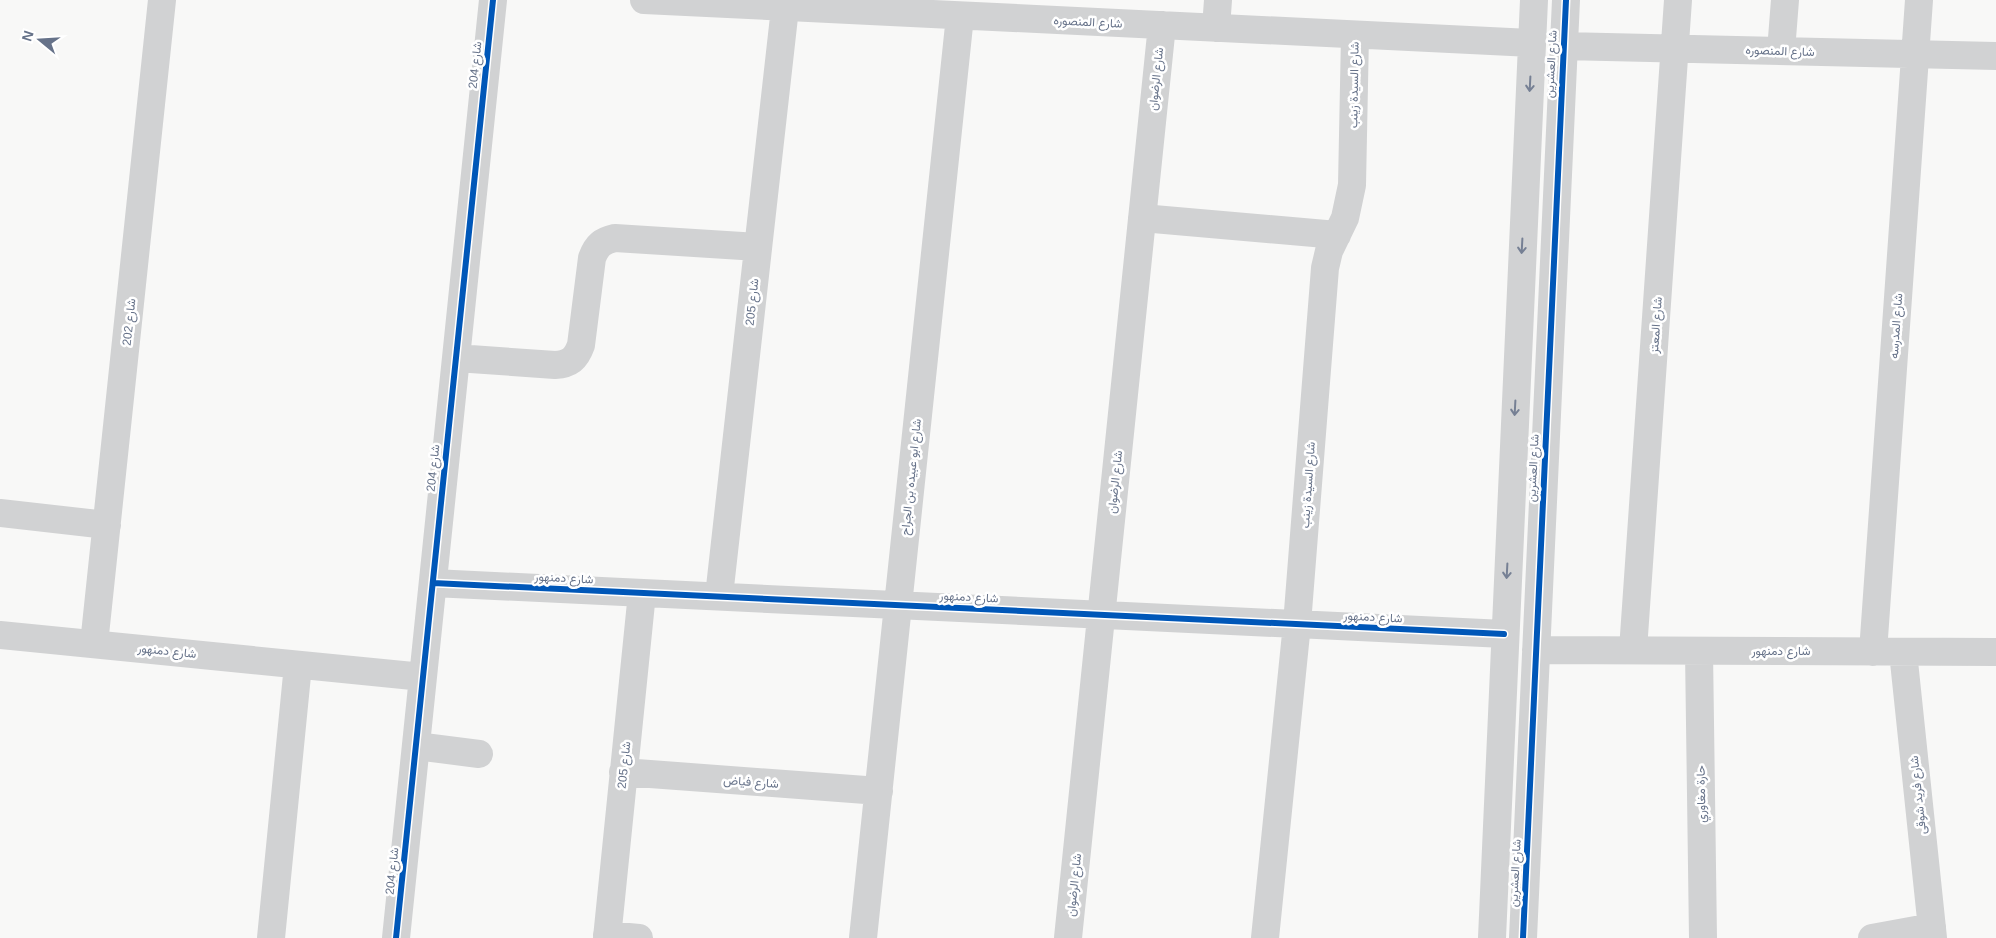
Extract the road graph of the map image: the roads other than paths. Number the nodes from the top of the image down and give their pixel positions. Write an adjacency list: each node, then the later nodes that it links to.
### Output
1 (162, 0): 29 (street, شارع 202)
2 (493, 0): 27 (street, شارع 204)
3 (644, 0): 10 (street, شارع المنصوره)
4 (1218, 0): 16 (street)
5 (1534, 0): 18 (street, شارع العشرين)
6 (1566, 0): 19 (street, شارع العشرين)
7 (1678, 0): 20 (street, شارع المعتز)
8 (1785, 0): 21 (street)
9 (1919, 0): 22 (street, شارع المدرسه)
10 (677, 1): 12 (street, شارع المنصوره)
11 (857, 6): 12 (street, شارع المنصوره); 14 (street, شارع المنصوره)
12 (786, 8): 26 (street, شارع 205)
13 (1054, 10): 14 (street, شارع المنصوره); 15 (street, شارع المنصوره)
14 (960, 16): 33 (street, شارع ابو عبيده بن الجراح)
15 (1162, 26): 16 (street, شارع المنصوره); 24 (street, شارع الرضوان)
16 (1216, 28): 17 (street, شارع المنصوره)
17 (1355, 35): 18 (street, شارع المنصوره); 25 (street, شارع السيدة زينب)
18 (1532, 43): 36 (street, شارع العشرين, one-way to 36)
19 (1563, 46): 20 (street, شارع المنصوره); 39 (street, شارع العشرين)
20 (1676, 48): 21 (street, شارع المنصوره); 40 (street, شارع المعتز)
21 (1781, 51): 22 (street, شارع المنصوره)
22 (1916, 54): 23 (street, شارع المنصوره); 42 (street, شارع المدرسه)
23 (1996, 56)
24 (1142, 218): 25 (street); 34 (street, شارع الرضوان)
25 (1337, 235): 35 (street, شارع السيدة زينب)
26 (758, 247): 27 (street); 32 (street, شارع 205)
27 (456, 358): 30 (street, شارع 204)
28 (0, 513): 29 (street)
29 (107, 525): 38 (street, شارع 202)
30 (433, 583): 31 (street, شارع دمنهور); 46 (street, شارع 204)
31 (642, 592): 32 (street, شارع دمنهور); 49 (street, شارع 205)
32 (719, 596): 33 (street, شارع دمنهور)
33 (898, 605): 34 (street, شارع دمنهور); 50 (street, شارع ابو عبيده بن الجراح)
34 (1101, 615): 35 (street, شارع دمنهور); 57 (street, شارع الرضوان)
35 (1297, 624): 36 (street, شارع دمنهور); 58 (street, شارع السيدة زينب)
36 (1504, 634): 59 (street, شارع العشرين)
37 (0, 635): 38 (street, شارع دمنهور)
38 (94, 644): 45 (street, شارع دمنهور)
39 (1536, 650): 40 (street, شارع دمنهور); 60 (street, شارع العشرين)
40 (1633, 650): 41 (street, شارع دمنهور)
41 (1699, 651): 42 (street, شارع دمنهور); 61 (street, حارة مغاوري)
42 (1873, 652): 43 (street, شارع دمنهور)
43 (1902, 652): 44 (street, شارع دمنهور); 51 (street, شارع فريد شوقى)
44 (1996, 652)
45 (298, 665): 46 (street, شارع دمنهور); 53 (street)
46 (423, 677): 47 (street, شارع 204)
47 (416, 746): 48 (street); 54 (street, شارع 204)
48 (479, 754)
49 (623, 772): 50 (street, شارع فياض); 52 (street, شارع 205)
50 (878, 791): 56 (street, شارع ابو عبيده بن الجراح)
51 (1933, 933): 62 (street)
52 (607, 936): 55 (street)
53 (271, 938)
54 (396, 938)
55 (640, 938)
56 (863, 938)
57 (1068, 938)
58 (1265, 938)
59 (1492, 938)
60 (1523, 938)
61 (1703, 938)
62 (1872, 938)

